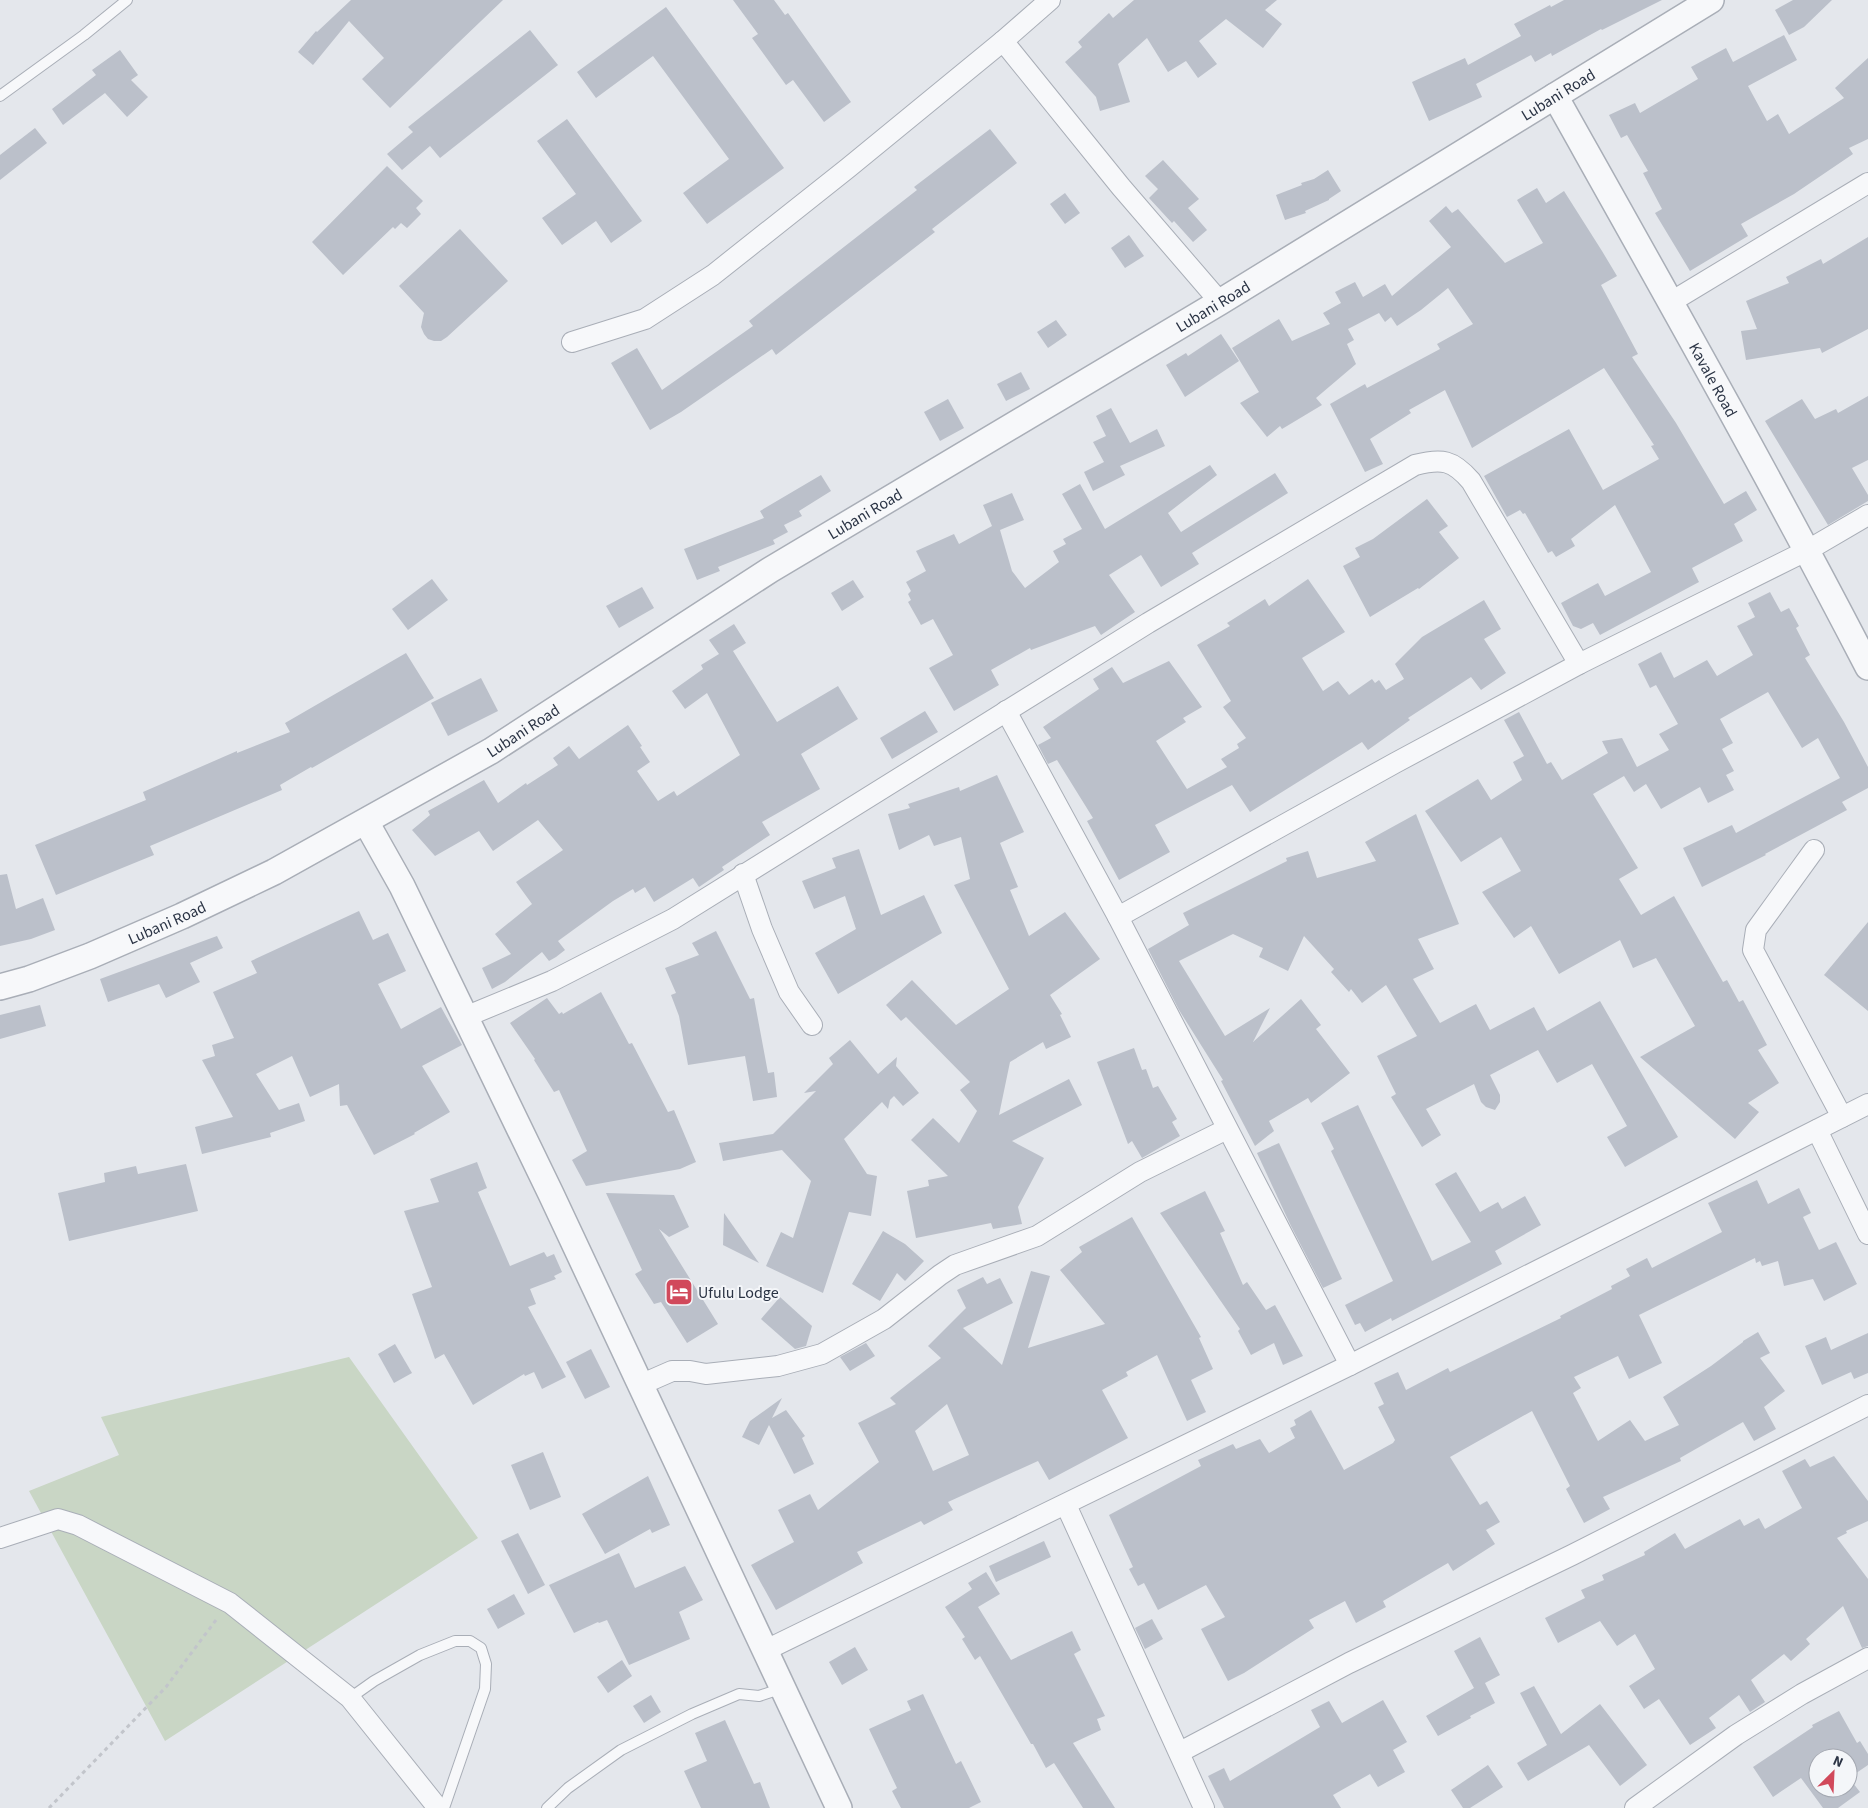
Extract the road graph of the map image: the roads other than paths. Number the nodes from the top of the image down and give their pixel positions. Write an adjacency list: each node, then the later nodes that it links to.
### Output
1 (127, 0): 5 (lane)
2 (1050, 0): 4 (street)
3 (1711, 0): 6 (street, Lubani Road)
4 (1003, 41): 8 (street); 10 (street)
5 (0, 96)
6 (1555, 96): 8 (street, Lubani Road); 9 (street, Kavale Road)
7 (1868, 183): 9 (street)
8 (1220, 302): 16 (street, Lubani Road)
9 (1671, 302): 12 (street, Kavale Road)
10 (572, 342)
11 (1868, 515): 12 (street)
12 (1808, 550): 13 (street); 14 (street, Kavale Road)
13 (1579, 664): 15 (street); 19 (street)
14 (1868, 667)
15 (1006, 711): 18 (street); 19 (street)
16 (366, 822): 20 (street, Lubani Road); 21 (street)
17 (1814, 850): 24 (street)
18 (743, 874): 21 (street); 22 (street)
19 (1118, 917): 25 (street)
20 (0, 988)
21 (465, 1017): 29 (street)
22 (812, 1025)
23 (1868, 1104): 24 (street)
24 (1842, 1117): 26 (street)
25 (1226, 1129): 28 (street); 29 (street)
26 (1817, 1130): 27 (street); 28 (street)
27 (1868, 1234)
28 (1350, 1365): 31 (street)
29 (640, 1385): 33 (street)
30 (1868, 1404): 37 (street)
31 (1066, 1505): 33 (street); 37 (street)
32 (0, 1538): 36 (street)
33 (766, 1650): 35 (street)
34 (1868, 1658): 43 (street)
35 (783, 1688): 40 (lane); 41 (street)
36 (350, 1698): 38 (street); 39 (lane)
37 (1180, 1752): 42 (street)
38 (438, 1808)
39 (444, 1808)
40 (547, 1808)
41 (839, 1808)
42 (1204, 1808)
43 (1635, 1808)

